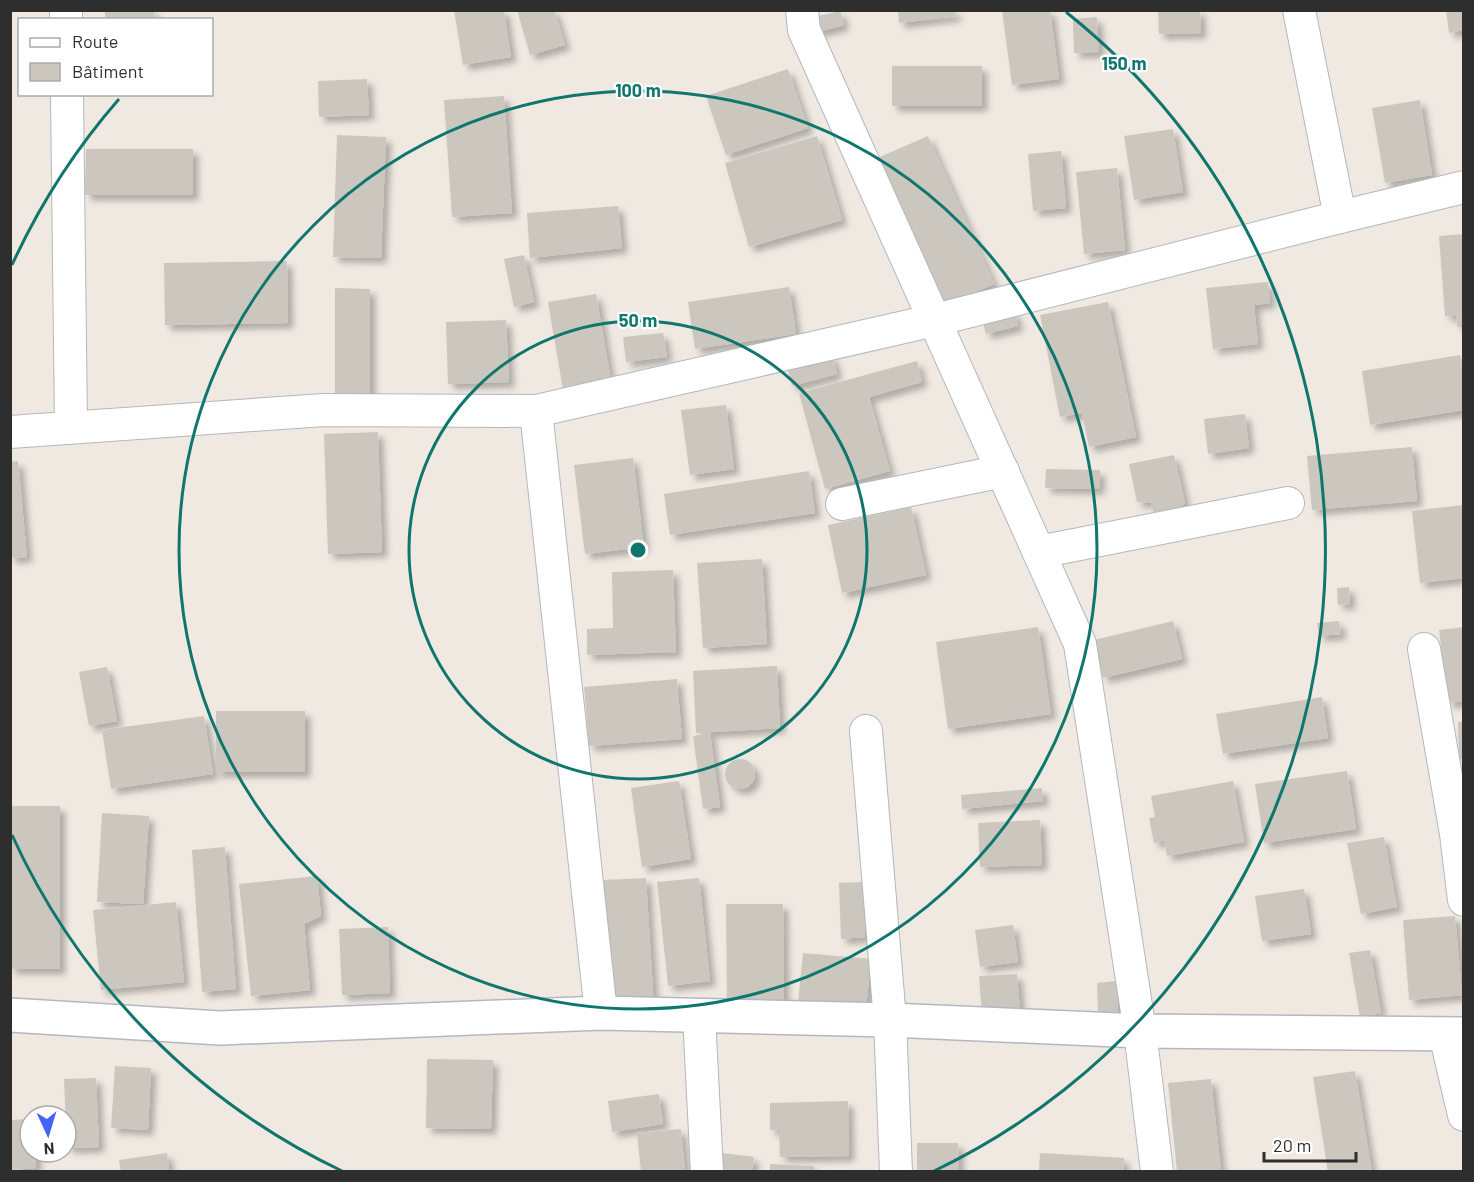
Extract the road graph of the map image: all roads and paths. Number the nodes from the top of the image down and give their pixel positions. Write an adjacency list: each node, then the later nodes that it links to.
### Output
1 (802, 10): 6 (street)
2 (1299, 10): 5 (street)
3 (67, 96): 8 (street)
4 (1464, 188): 5 (street)
5 (1340, 217): 6 (street)
6 (935, 320): 7 (street); 10 (street)
7 (536, 411): 8 (street); 17 (street)
8 (71, 428): 9 (street)
9 (10, 432)
10 (1003, 471): 12 (street); 13 (street)
11 (1288, 503): 13 (street)
12 (842, 504)
13 (1039, 552): 21 (street)
14 (1424, 649): 16 (street)
15 (866, 731): 20 (street)
16 (1464, 900)
17 (601, 1013): 18 (street); 19 (street)
18 (10, 1015)
19 (699, 1016): 20 (street); 24 (street)
20 (890, 1020): 21 (street); 25 (street)
21 (1140, 1031): 22 (street); 26 (street)
22 (1454, 1034): 23 (street)
23 (1464, 1116)
24 (707, 1172)
25 (896, 1172)
26 (1157, 1172)

